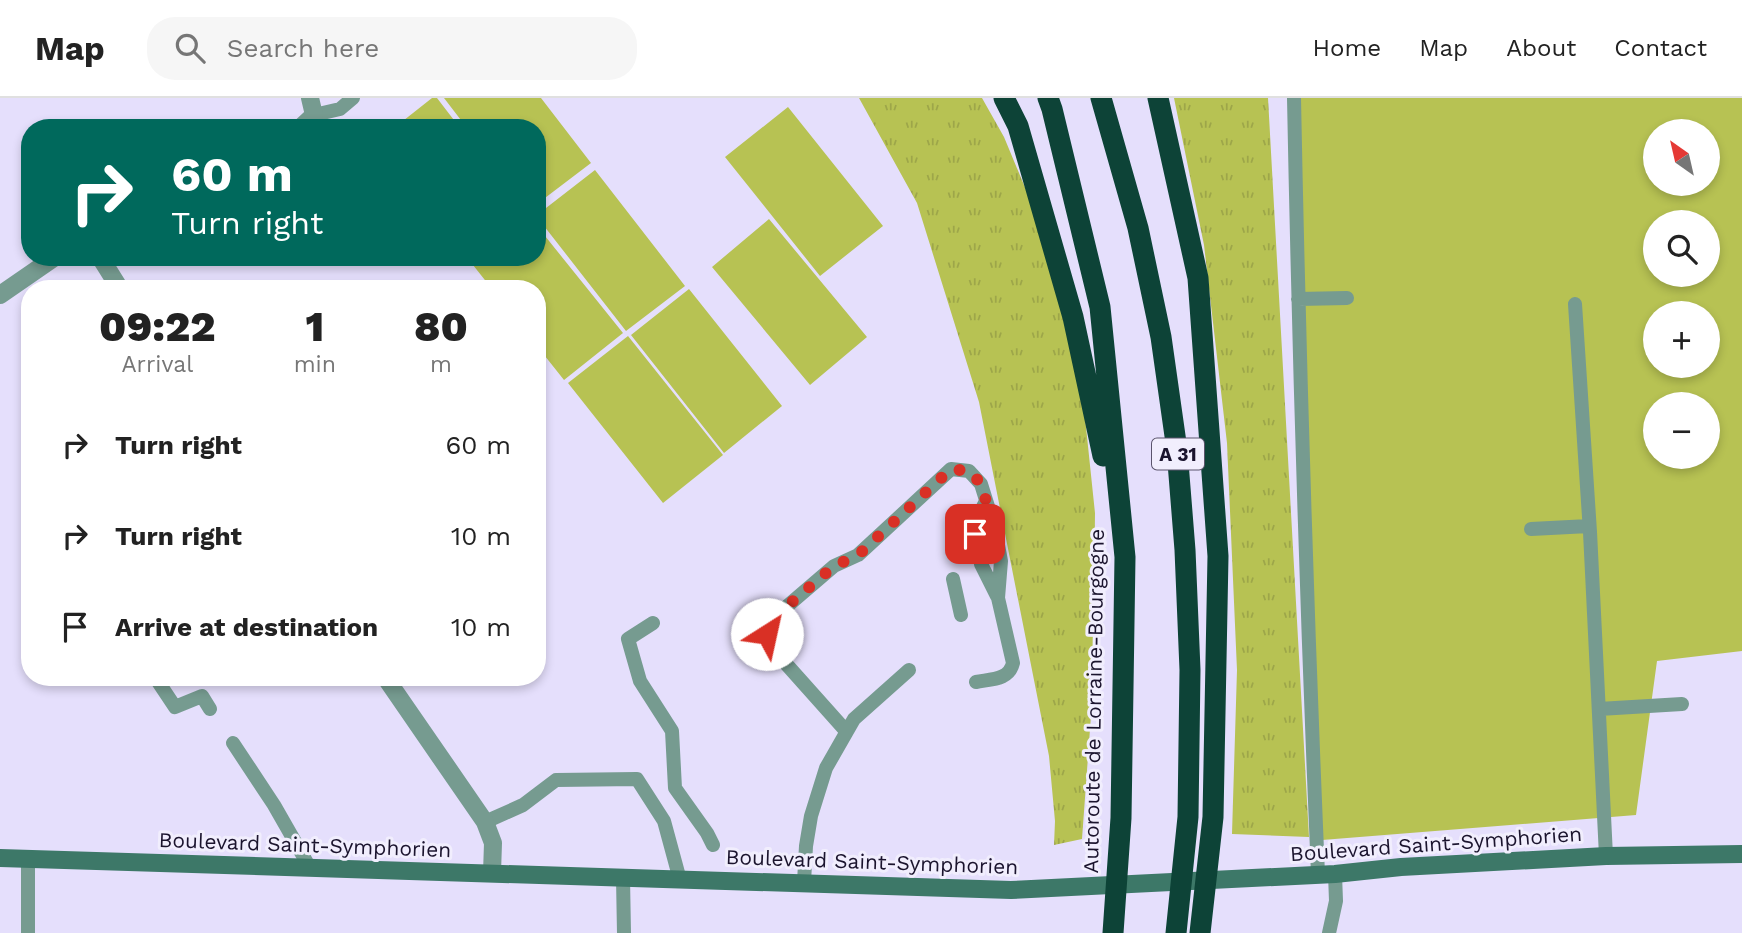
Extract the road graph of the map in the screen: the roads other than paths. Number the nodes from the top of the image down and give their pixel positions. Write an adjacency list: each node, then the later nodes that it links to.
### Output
1 (353, 98): 7 (lane)
2 (1004, 98): 18 (highway)
3 (1048, 98): 18 (highway, Autoroute de Lorraine-Bourgogne)
4 (1101, 98): 47 (highway, A 31)
5 (1158, 98): 48 (highway)
6 (1294, 98): 13 (lane)
7 (312, 106)
8 (42, 266): 10 (street)
9 (21, 280): 11 (street)
10 (22, 280)
11 (0, 295)
12 (1347, 298): 13 (lane)
13 (1298, 299): 40 (lane)
14 (1574, 304): 16 (lane)
15 (986, 501): 20 (lane); 20 (lane); 30 (lane)
16 (1589, 526): 17 (lane); 29 (lane)
17 (1531, 529)
18 (1125, 557): 46 (highway, Autoroute de Lorraine-Bourgogne)
19 (953, 579): 21 (lane)
20 (998, 598): 24 (lane)
21 (961, 615)
22 (653, 623): 33 (lane)
23 (909, 670): 30 (lane)
24 (976, 682)
25 (161, 686): 28 (lane)
26 (391, 686): 32 (street)
27 (1682, 704): 29 (lane)
28 (210, 709)
29 (1599, 709): 35 (lane)
30 (846, 731): 43 (lane)
31 (233, 743): 38 (lane)
32 (485, 822): 39 (street); 42 (lane)
33 (713, 845)
34 (1742, 853): 35 (main road, Boulevard Saint-Symphorien)
35 (1606, 856): 40 (main road, Boulevard Saint-Symphorien)
36 (0, 858): 37 (main road, Boulevard Saint-Symphorien)
37 (29, 859): 38 (main road, Boulevard Saint-Symphorien); 44 (lane)
38 (310, 868): 39 (main road, Boulevard Saint-Symphorien)
39 (492, 873): 41 (main road, Boulevard Saint-Symphorien)
40 (1327, 874): 43 (main road, Boulevard Saint-Symphorien); 49 (lane)
41 (623, 878): 42 (main road, Boulevard Saint-Symphorien); 45 (lane)
42 (680, 880): 43 (main road, Boulevard Saint-Symphorien)
43 (804, 882)
44 (28, 933)
45 (624, 933)
46 (1113, 933)
47 (1177, 933)
48 (1200, 933)
49 (1329, 933)

